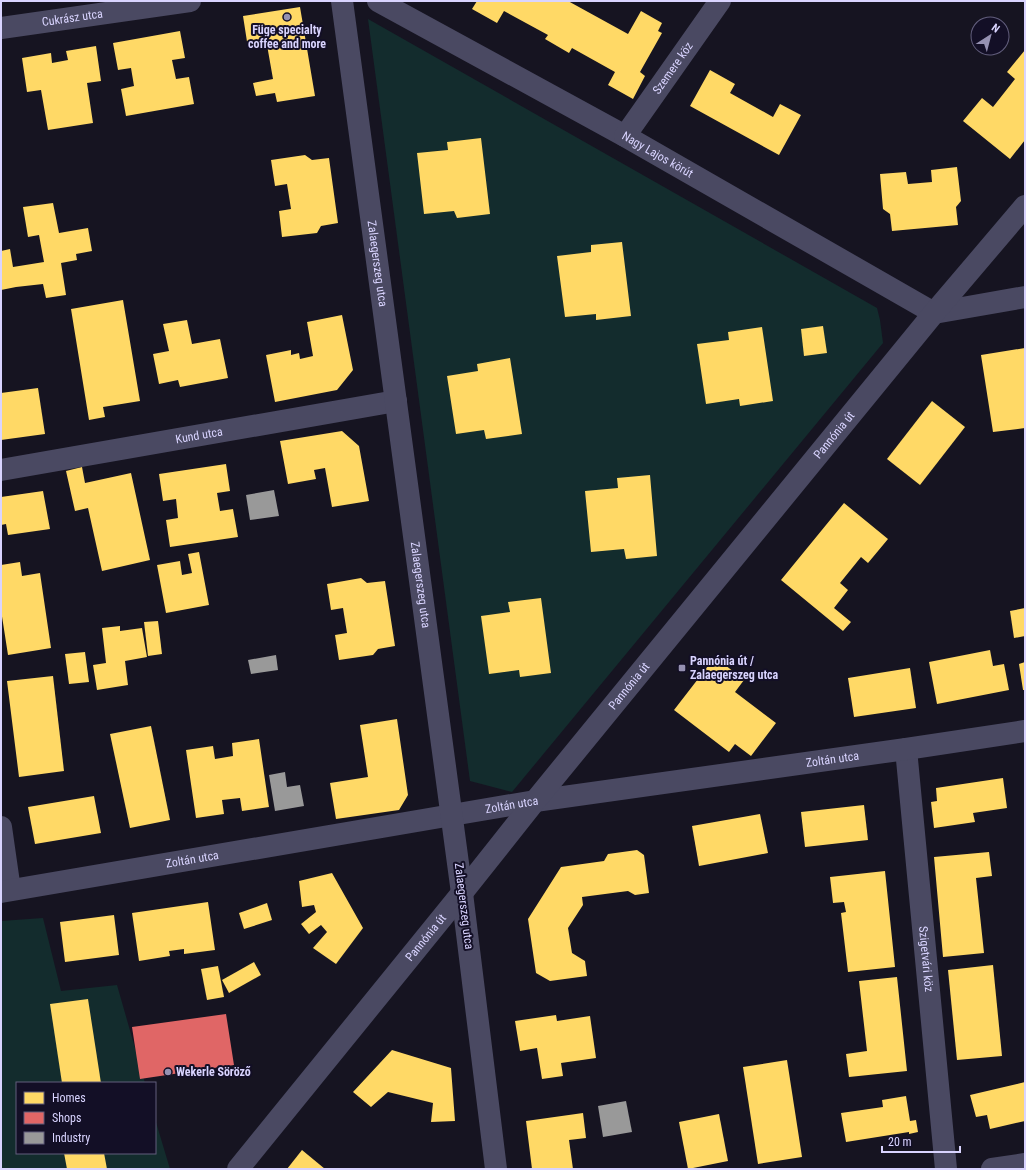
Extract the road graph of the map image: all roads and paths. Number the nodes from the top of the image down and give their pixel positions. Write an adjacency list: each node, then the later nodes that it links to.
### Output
1 (190, 1): 5 (street, Cukrász utca)
2 (342, 1): 10 (street, Zalaegerszeg utca)
3 (378, 1): 6 (street, Nagy Lajos körút)
4 (720, 1): 6 (street, Szemere köz)
5 (1, 28)
6 (625, 136): 9 (street, Nagy Lajos körút)
7 (1025, 206): 9 (street, Pannónia út)
8 (1025, 297): 9 (street)
9 (934, 313): 14 (street, Pannónia út)
10 (396, 401): 11 (street, Kund utca); 15 (street, Zalaegerszeg utca)
11 (1, 470)
12 (1025, 731): 13 (street, Zoltán utca)
13 (906, 749): 14 (street, Zoltán utca); 22 (street, Szigetvári köz)
14 (535, 802): 15 (street, Zoltán utca); 18 (street, Pannónia út)
15 (452, 815): 17 (street, Zoltán utca); 18 (street, Zalaegerszeg utca)
16 (1, 827): 17 (street)
17 (6, 891)
18 (462, 893): 20 (street, Pannónia út); 21 (street, Zalaegerszeg utca)
19 (1025, 1164): 23 (street)
20 (238, 1169)
21 (496, 1169)
22 (946, 1169)
23 (992, 1169)

